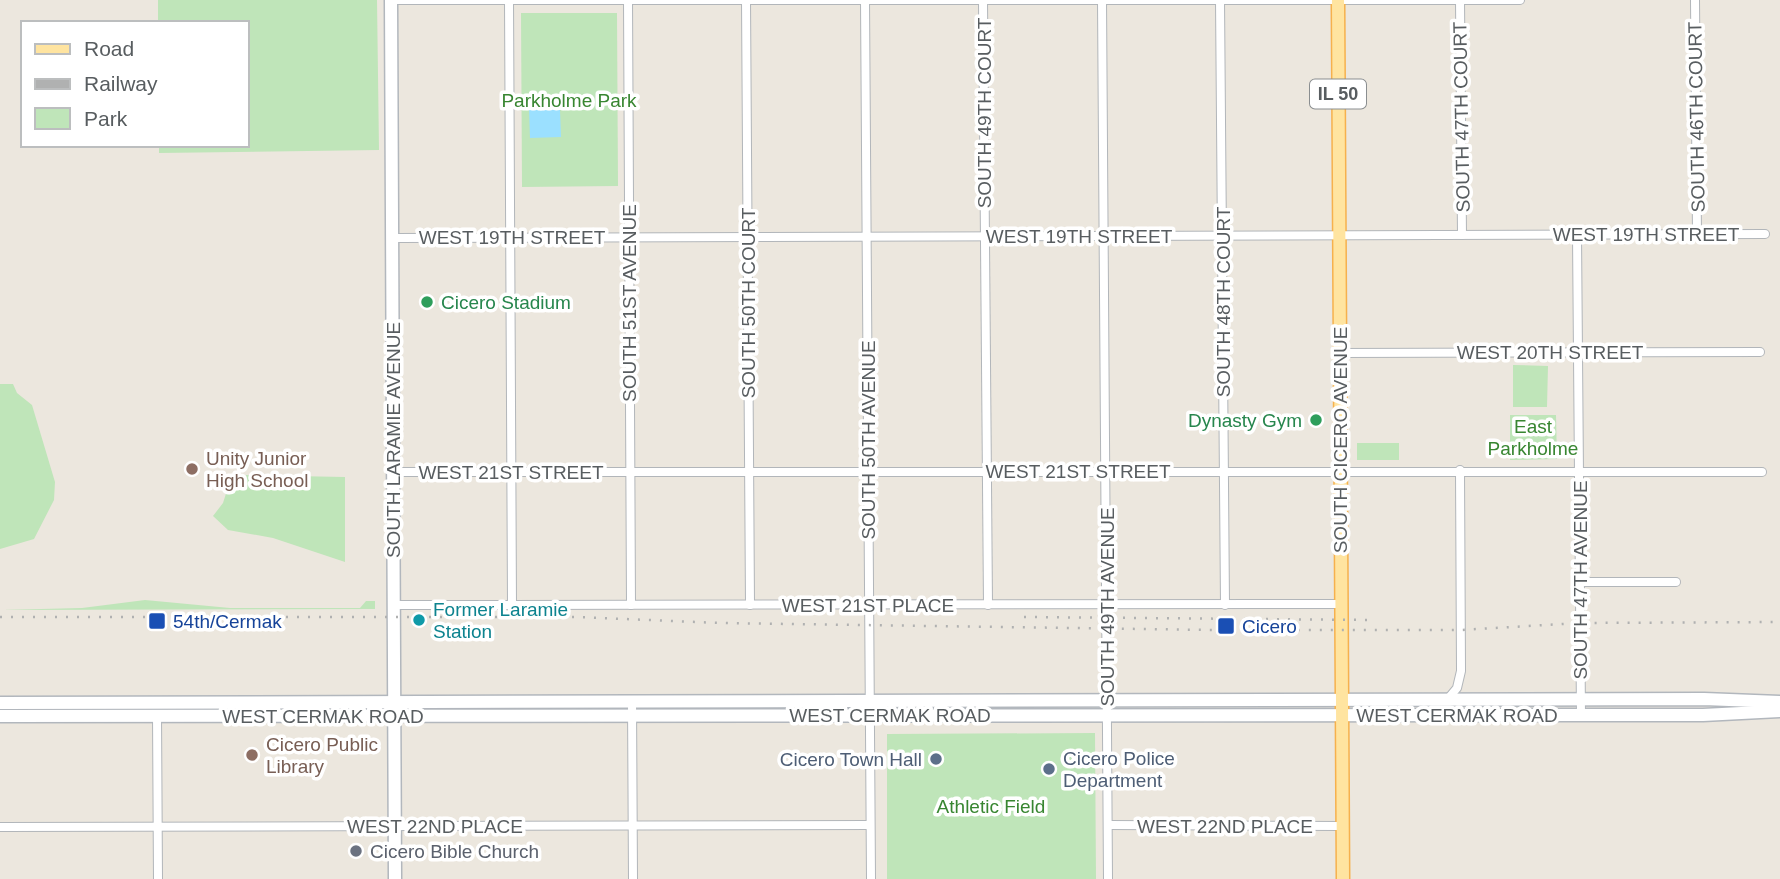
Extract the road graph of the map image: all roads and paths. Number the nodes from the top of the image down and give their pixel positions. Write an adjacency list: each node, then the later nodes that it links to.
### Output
1 (391, 0): 2 (street); 25 (main road, SOUTH LARAMIE AVENUE)
2 (509, 0): 3 (street); 22 (street)
3 (628, 0): 4 (street); 23 (street, SOUTH 51ST AVENUE)
4 (746, 0): 5 (street); 24 (street, SOUTH 50TH COURT)
5 (865, 0): 6 (street); 18 (street, SOUTH 50TH AVENUE)
6 (983, 0): 7 (street); 19 (street, SOUTH 49TH COURT)
7 (1102, 0): 8 (street); 20 (street, SOUTH 49TH AVENUE)
8 (1220, 0): 9 (street); 21 (street, SOUTH 48TH COURT)
9 (1338, 0): 10 (street); 15 (main road, SOUTH CICERO AVENUE / IL 50)
10 (1460, 0): 11 (street); 16 (street, SOUTH 47TH COURT)
11 (1520, 0)
12 (1695, 0): 13 (street, SOUTH 46TH COURT)
13 (1697, 234): 14 (street, WEST 19TH STREET); 17 (street, WEST 19TH STREET)
14 (1765, 234)
15 (1339, 235): 16 (street, WEST 19TH STREET); 21 (street, WEST 19TH STREET); 28 (main road, SOUTH CICERO AVENUE / IL 50)
16 (1462, 235): 17 (street, WEST 19TH STREET)
17 (1577, 235): 26 (street, SOUTH 47TH AVENUE)
18 (867, 236): 19 (street, WEST 19TH STREET); 24 (street, WEST 19TH STREET); 34 (street, SOUTH 50TH AVENUE)
19 (985, 236): 20 (street, WEST 19TH STREET); 35 (street, SOUTH 49TH COURT)
20 (1104, 236): 21 (street, WEST 19TH STREET); 29 (street, SOUTH 49TH AVENUE)
21 (1222, 236): 30 (street, SOUTH 48TH COURT)
22 (510, 237): 23 (street, WEST 19TH STREET); 25 (street, WEST 19TH STREET); 38 (street)
23 (629, 237): 24 (street, WEST 19TH STREET); 39 (street, SOUTH 51ST AVENUE)
24 (748, 237): 33 (street, SOUTH 50TH COURT)
25 (392, 238): 37 (main road, SOUTH LARAMIE AVENUE)
26 (1578, 352): 27 (street, WEST 20TH STREET); 28 (street, WEST 20TH STREET); 36 (street, SOUTH 47TH AVENUE)
27 (1760, 352)
28 (1339, 353): 31 (main road, SOUTH CICERO AVENUE / IL 50)
29 (1106, 470): 30 (street, WEST 21ST STREET); 35 (street, WEST 21ST STREET); 50 (street, SOUTH 49TH AVENUE)
30 (1224, 470): 31 (street, WEST 21ST STREET); 51 (street, SOUTH 48TH COURT)
31 (1340, 470): 32 (street, WEST 21ST STREET); 43 (main road, SOUTH CICERO AVENUE / IL 50)
32 (1460, 470): 36 (street, WEST 21ST STREET); 52 (street)
33 (749, 471): 34 (street, WEST 21ST STREET); 39 (street, WEST 21ST STREET); 47 (street, SOUTH 50TH COURT)
34 (868, 471): 35 (street, WEST 21ST STREET); 48 (street, SOUTH 50TH AVENUE)
35 (986, 471): 49 (street, SOUTH 49TH COURT)
36 (1579, 471): 40 (street, WEST 21ST STREET); 41 (street, SOUTH 47TH AVENUE)
37 (393, 472): 38 (street, WEST 21ST STREET); 44 (main road, SOUTH LARAMIE AVENUE)
38 (511, 472): 39 (street, WEST 21ST STREET); 45 (street)
39 (631, 472): 46 (street, SOUTH 51ST AVENUE)
40 (1762, 472)
41 (1579, 582): 42 (street); 53 (street, SOUTH 47TH AVENUE)
42 (1676, 582)
43 (1341, 604): 51 (street, WEST 21ST PLACE); 54 (main road, SOUTH CICERO AVENUE / IL 50)
44 (394, 605): 45 (street, WEST 21ST PLACE); 61 (main road, SOUTH LARAMIE AVENUE)
45 (512, 605): 46 (street, WEST 21ST PLACE)
46 (631, 605): 47 (street, WEST 21ST PLACE)
47 (750, 605): 48 (street, WEST 21ST PLACE)
48 (869, 605): 49 (street, WEST 21ST PLACE); 58 (street, SOUTH 50TH AVENUE)
49 (988, 605): 50 (street, WEST 21ST PLACE)
50 (1107, 605): 51 (street, WEST 21ST PLACE); 59 (street, SOUTH 49TH AVENUE)
51 (1225, 605)
52 (1447, 700): 53 (main road, WEST CERMAK ROAD); 54 (main road, WEST CERMAK ROAD)
53 (1581, 700): 56 (main road, WEST CERMAK ROAD); 65 (street, SOUTH 47TH AVENUE)
54 (1342, 701): 59 (main road, WEST CERMAK ROAD); 64 (main road, SOUTH CICERO AVENUE / IL 50)
55 (632, 702): 58 (main road, WEST CERMAK ROAD); 61 (main road, WEST CERMAK ROAD); 63 (street)
56 (1780, 702)
57 (0, 703): 60 (main road, WEST CERMAK ROAD)
58 (870, 708): 59 (main road, WEST CERMAK ROAD); 63 (main road, WEST CERMAK ROAD); 67 (street, SOUTH 50TH AVENUE)
59 (1108, 708): 64 (main road, WEST CERMAK ROAD); 68 (street, SOUTH 49TH AVENUE)
60 (157, 709): 61 (main road, WEST CERMAK ROAD); 66 (main road, WEST CERMAK ROAD); 73 (street)
61 (394, 709): 63 (main road, WEST CERMAK ROAD); 69 (main road, SOUTH LARAMIE AVENUE)
62 (1780, 711): 65 (main road, WEST CERMAK ROAD)
63 (632, 715): 70 (street)
64 (1342, 715): 65 (main road, WEST CERMAK ROAD); 71 (main road, SOUTH CICERO AVENUE / IL 50)
65 (1581, 715)
66 (0, 716)
67 (870, 825): 70 (street, WEST 22ND PLACE); 77 (street, SOUTH 50TH AVENUE)
68 (1108, 825): 71 (street, WEST 22ND PLACE); 78 (street, SOUTH 49TH AVENUE)
69 (394, 826): 70 (street, WEST 22ND PLACE); 73 (street, WEST 22ND PLACE); 75 (main road, SOUTH LARAMIE AVENUE)
70 (633, 826): 76 (street)
71 (1343, 826): 79 (main road, SOUTH CICERO AVENUE / IL 50)
72 (0, 827): 73 (street, WEST 22ND PLACE)
73 (158, 827): 74 (street)
74 (158, 879)
75 (395, 879)
76 (633, 879)
77 (871, 879)
78 (1108, 879)
79 (1343, 879)

